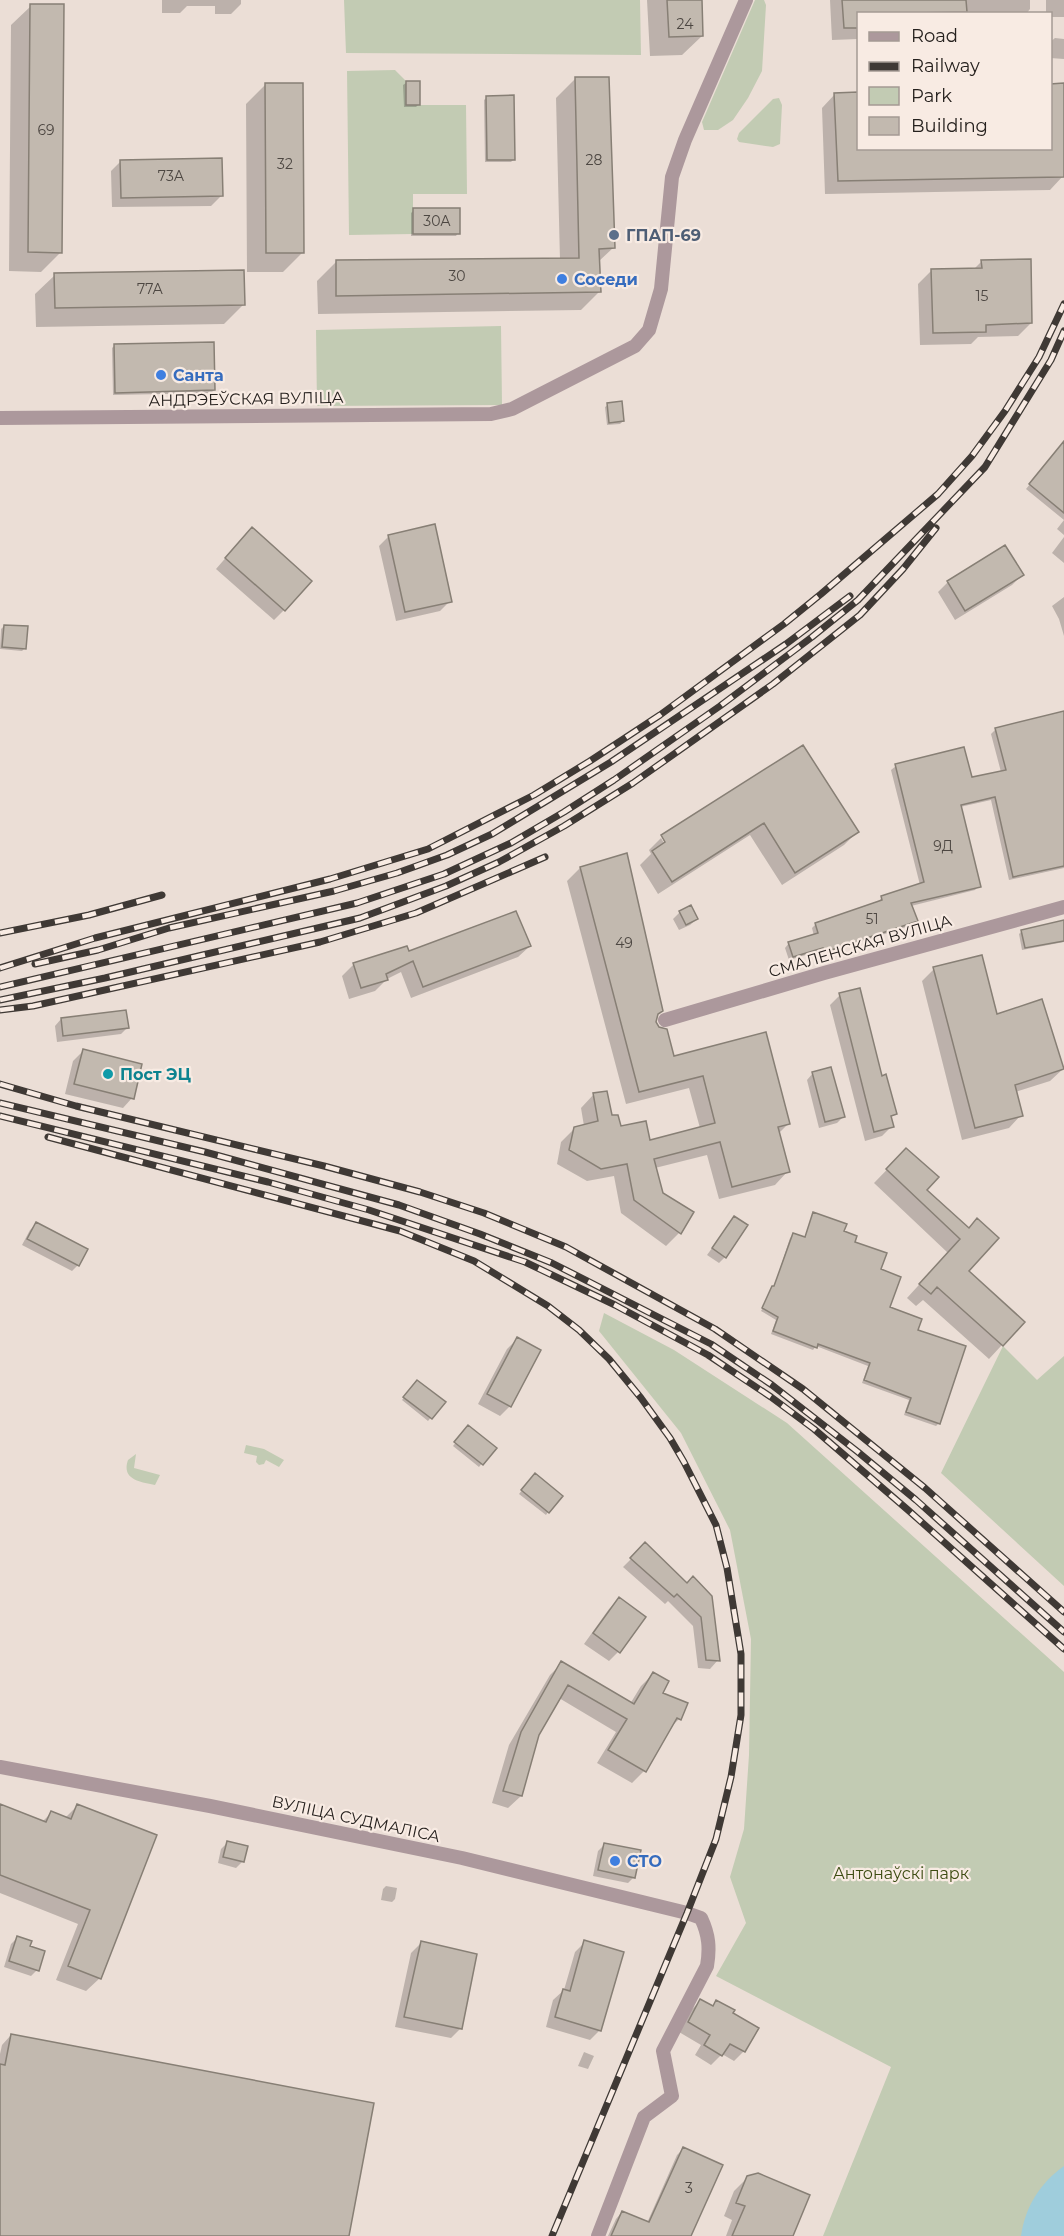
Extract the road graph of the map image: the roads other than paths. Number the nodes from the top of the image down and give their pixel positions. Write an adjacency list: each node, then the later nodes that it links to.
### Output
1 (746, 0): 2 (street, АНДРЭЕЎСКАЯ ВУЛІЦА)
2 (0, 418)
3 (1064, 907): 4 (street, СМАЛЕНСКАЯ ВУЛІЦА)
4 (665, 1020)
5 (0, 1767): 6 (street, ВУЛІЦА СУДМАЛІСА)
6 (598, 2236)

